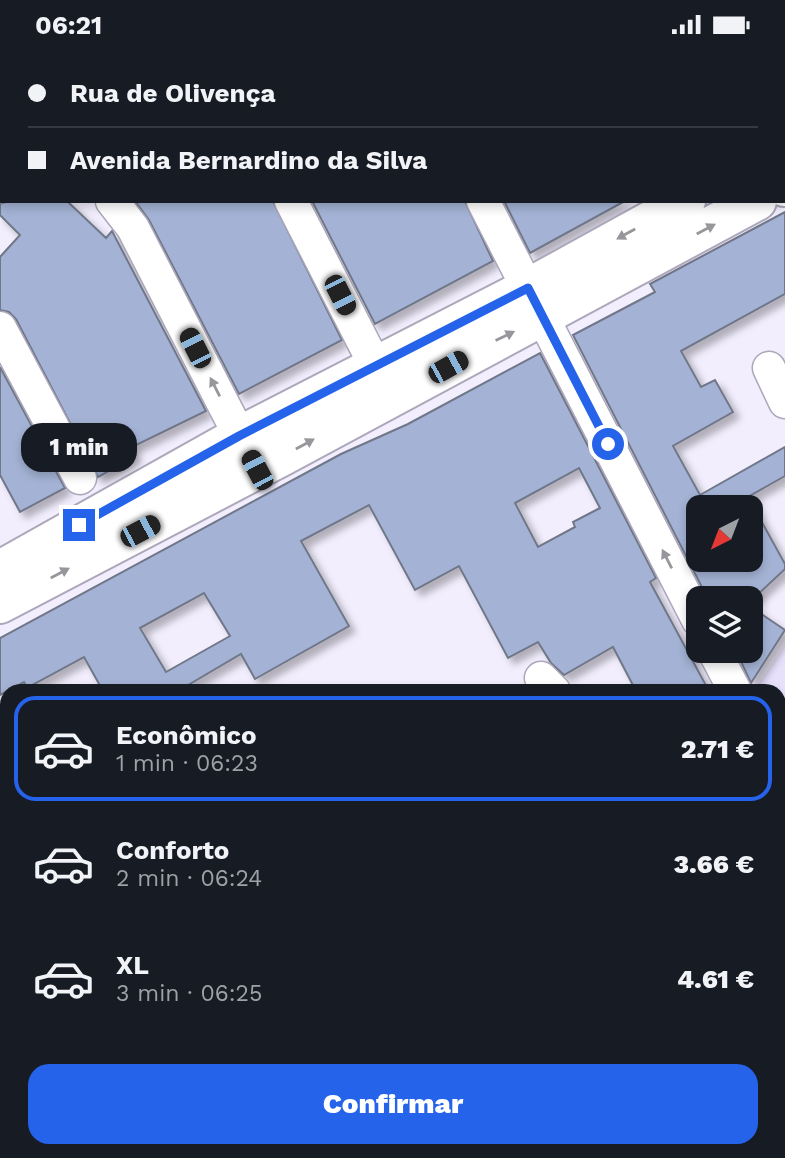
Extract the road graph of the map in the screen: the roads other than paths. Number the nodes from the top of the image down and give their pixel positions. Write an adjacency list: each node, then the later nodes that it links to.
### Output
1 (114, 203): 11 (street, one-way to 1)
2 (293, 203): 8 (street)
3 (483, 203): 6 (street)
4 (753, 203): 6 (main road, one-way to 4)
5 (674, 204): 6 (main road, one-way to 6)
6 (535, 302): 8 (main road); 12 (main road, one-way to 6); 15 (street, one-way to 6)
7 (0, 328): 13 (street)
8 (376, 367): 11 (main road)
9 (769, 368): 10 (street)
10 (785, 402)
11 (239, 436): 12 (street); 14 (main road)
12 (257, 470): 16 (main road, one-way to 12)
13 (80, 478)
14 (0, 570)
15 (686, 597)
16 (0, 604)
17 (720, 663): 18 (street)
18 (731, 684)

